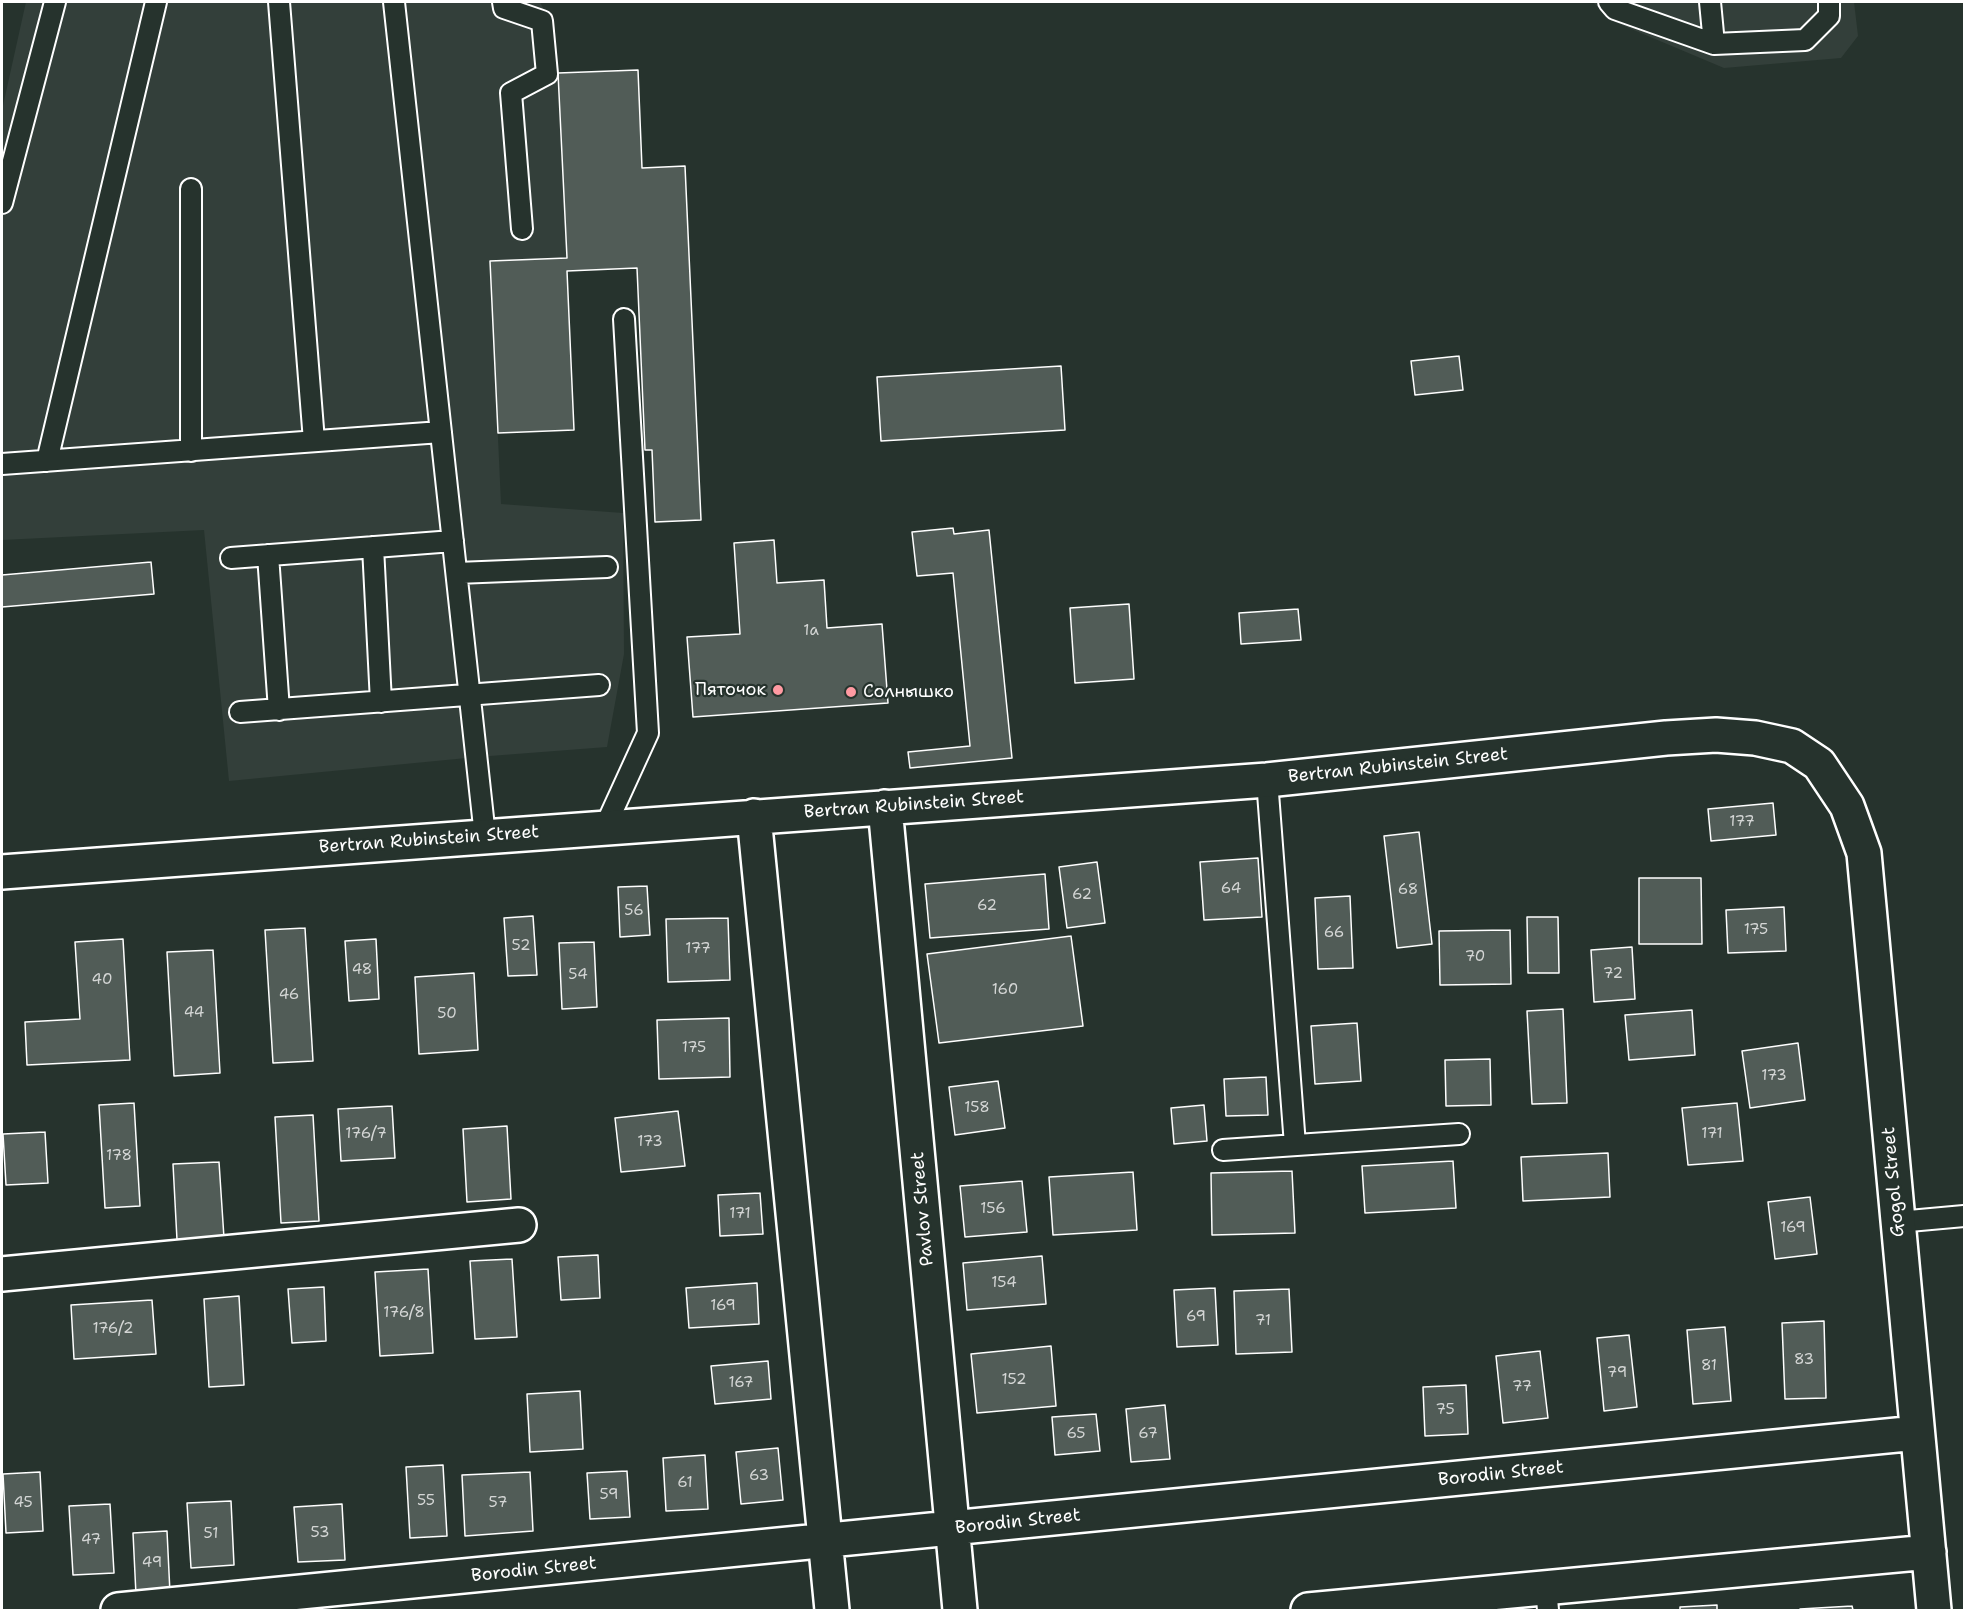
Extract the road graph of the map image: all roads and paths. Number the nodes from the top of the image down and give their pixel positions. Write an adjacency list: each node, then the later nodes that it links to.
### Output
1 (55, 2): 11 (lane)
2 (156, 2): 17 (lane)
3 (279, 2): 15 (lane)
4 (394, 2): 14 (lane)
5 (503, 2): 12 (lane)
6 (1609, 2): 9 (lane)
7 (1710, 2): 9 (lane)
8 (1829, 2): 9 (lane)
9 (1714, 44)
10 (191, 189): 16 (lane)
11 (2, 203)
12 (522, 229)
13 (624, 319): 34 (lane)
14 (441, 432): 15 (lane); 19 (lane)
15 (314, 441): 16 (lane)
16 (191, 451): 17 (lane)
17 (47, 461): 18 (lane)
18 (2, 464)
19 (453, 541): 20 (lane); 24 (lane)
20 (373, 547): 21 (lane); 27 (lane)
21 (268, 555): 22 (lane); 28 (lane)
22 (231, 558)
23 (607, 567): 24 (lane)
24 (457, 573): 26 (lane)
25 (598, 685): 26 (lane)
26 (470, 695): 27 (lane); 35 (lane)
27 (381, 702): 28 (lane)
28 (279, 710): 29 (lane)
29 (240, 712)
30 (1820, 764): 31 (street, Bertran Rubinstein Street); 41 (street, Gogol Street)
31 (1267, 780): 32 (street, Bertran Rubinstein Street); 38 (lane)
32 (885, 807): 33 (street, Bertran Rubinstein Street); 45 (street, Pavlov Street)
33 (754, 816): 34 (street, Bertran Rubinstein Street); 46 (street)
34 (605, 827): 35 (street, Bertran Rubinstein Street)
35 (486, 836): 36 (street, Bertran Rubinstein Street)
36 (2, 872)
37 (1459, 1134): 38 (lane)
38 (1295, 1145): 39 (lane)
39 (1223, 1150)
40 (1965, 1216): 41 (lane)
41 (1898, 1222): 44 (street, Gogol Street)
42 (519, 1225): 43 (street)
43 (2, 1274)
44 (1917, 1433): 45 (street, Borodin Street); 47 (street, Gogol Street)
45 (953, 1529): 46 (street, Borodin Street); 51 (street, Pavlov Street)
46 (826, 1541): 49 (street, Borodin Street); 50 (street)
47 (1929, 1552): 48 (street); 53 (street, Gogol Street)
48 (1546, 1599): 52 (street)
49 (118, 1611)
50 (832, 1611)
51 (960, 1611)
52 (1308, 1611)
53 (1934, 1611)

